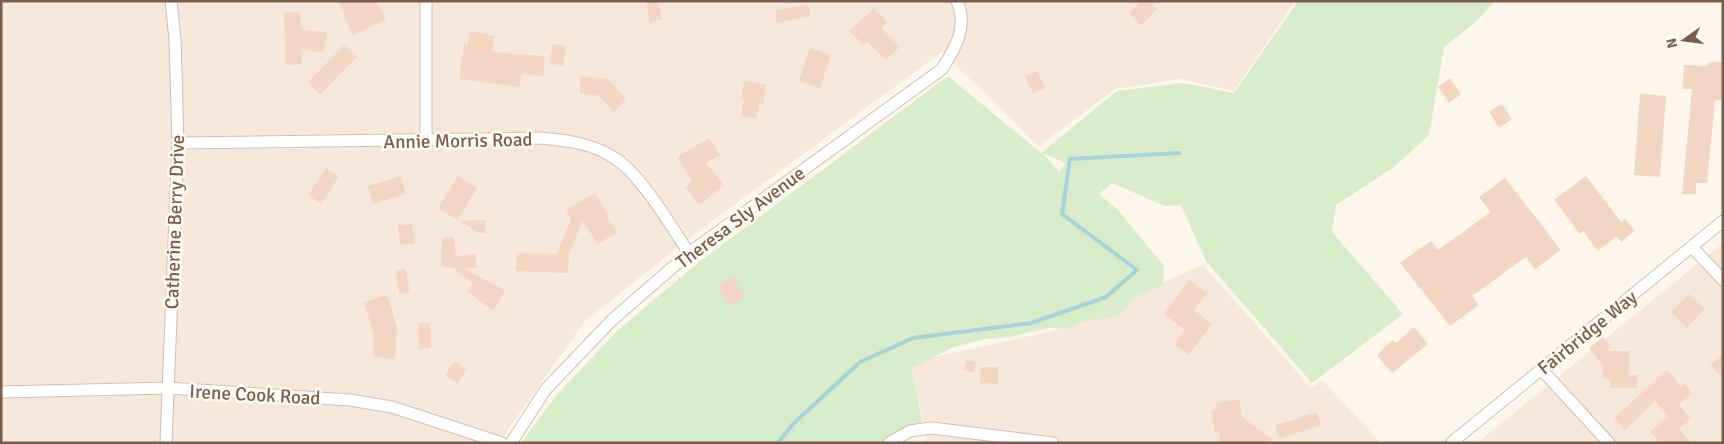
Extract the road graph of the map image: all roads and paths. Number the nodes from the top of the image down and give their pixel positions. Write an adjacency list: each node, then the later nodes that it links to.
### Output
1 (171, 1): 5 (street, Catherine Berry Drive)
2 (426, 1): 4 (street)
3 (957, 1): 8 (street, Theresa Sly Avenue)
4 (426, 141): 5 (street, Annie Morris Road); 8 (street, Annie Morris Road)
5 (178, 142): 11 (street, Catherine Berry Drive)
6 (1723, 221): 7 (street, Fairbridge Way)
7 (1692, 247): 9 (street); 10 (street, Fairbridge Way)
8 (689, 252): 15 (street, Theresa Sly Avenue)
9 (1723, 280)
10 (1540, 369): 18 (street, Fairbridge Way); 19 (street)
11 (168, 388): 12 (street, Irene Cook Road); 13 (street, Catherine Berry Drive); 14 (street, Irene Cook Road)
12 (1, 392)
13 (166, 443)
14 (502, 443)
15 (511, 443)
16 (889, 443): 17 (street)
17 (1053, 443)
18 (1451, 443)
19 (1609, 443)

